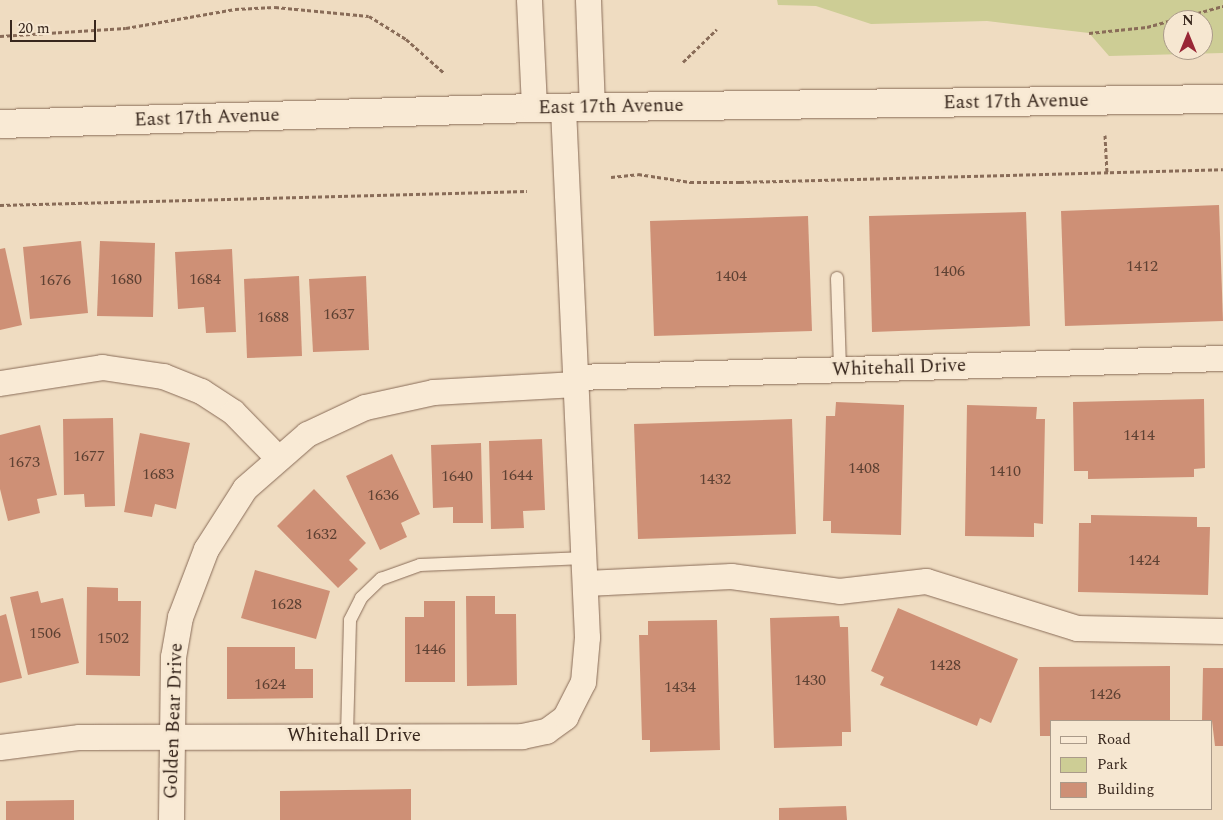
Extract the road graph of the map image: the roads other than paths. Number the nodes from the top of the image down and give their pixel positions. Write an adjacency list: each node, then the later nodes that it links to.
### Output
1 (529, 0): 4 (street)
2 (588, 0): 6 (street)
3 (1223, 99): 6 (main road, East 17th Avenue)
4 (534, 108): 5 (main road, East 17th Avenue); 7 (main road, East 17th Avenue)
5 (563, 108): 6 (main road, East 17th Avenue); 11 (street, Whitehall Drive)
6 (592, 108)
7 (0, 124)
8 (837, 278): 10 (lane)
9 (1223, 358): 10 (street, Whitehall Drive)
10 (840, 370): 11 (street, Whitehall Drive)
11 (576, 381): 13 (street, Golden Bear Drive); 14 (street, Whitehall Drive)
12 (0, 383): 13 (street)
13 (277, 457): 18 (street, Golden Bear Drive)
14 (585, 558): 15 (street, Whitehall Drive); 17 (lane)
15 (586, 583): 16 (street); 17 (street, Whitehall Drive)
16 (1223, 631)
17 (347, 735): 18 (street, Whitehall Drive)
18 (174, 737): 19 (street, Whitehall Drive); 20 (street, Golden Bear Drive)
19 (0, 747)
20 (171, 820)

